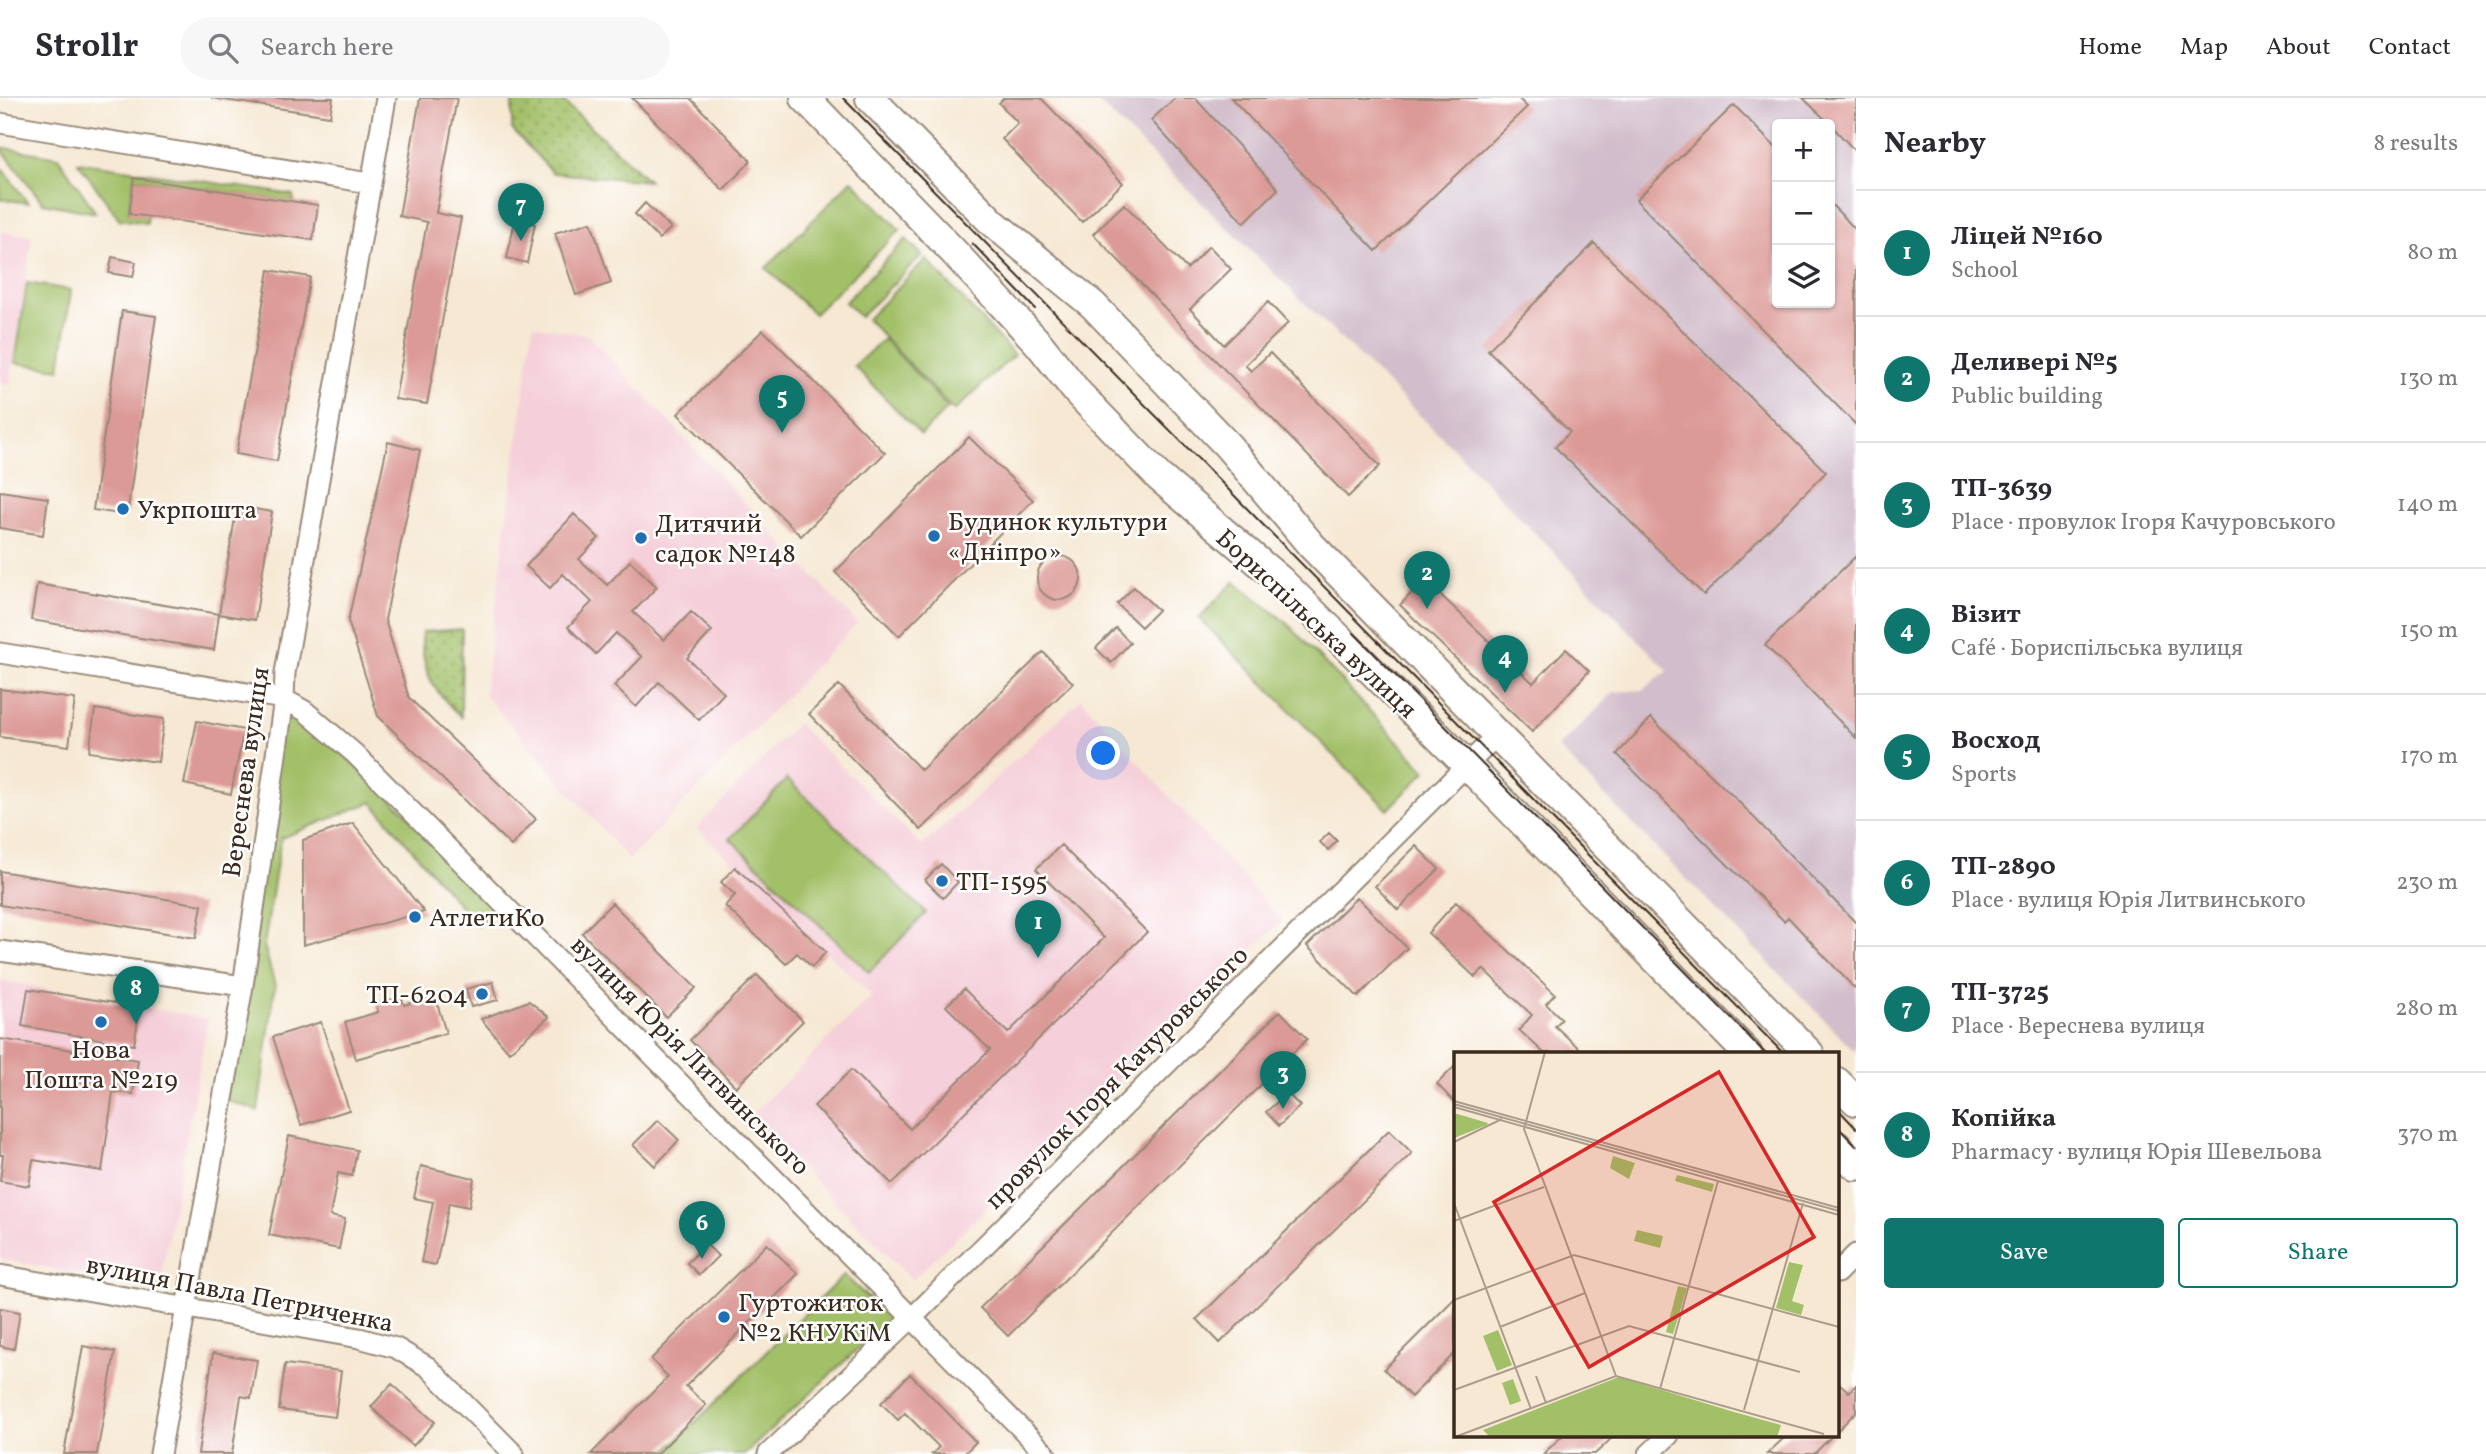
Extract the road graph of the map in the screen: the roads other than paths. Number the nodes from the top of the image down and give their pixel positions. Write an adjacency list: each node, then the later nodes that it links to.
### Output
1 (386, 98): 5 (street, Вереснева вулиця)
2 (805, 98): 9 (main road, Бориспільська вулиця)
3 (870, 98): 8 (main road, Бориспільська вулиця)
4 (0, 123): 5 (street)
5 (369, 183): 7 (street, Вереснева вулиця)
6 (0, 653): 7 (street, вулиця Юрія Литвинського)
7 (284, 699): 11 (street, Вереснева вулиця); 22 (street, вулиця Юрія Литвинського)
8 (1498, 734): 9 (street, провулок Ігоря Качуровського); 13 (main road, Бориспільська вулиця)
9 (1467, 765): 12 (main road, Бориспільська вулиця); 22 (street, провулок Ігоря Качуровського)
10 (0, 951): 11 (street)
11 (243, 986): 21 (street, Вереснева вулиця)
12 (1746, 1052)
13 (1808, 1052)
14 (1839, 1084): 15 (main road)
15 (1856, 1101)
16 (1839, 1148): 17 (main road)
17 (1856, 1166)
18 (1856, 1254): 19 (street)
19 (1839, 1271)
20 (0, 1275): 21 (street, вулиця Павла Петриченка)
21 (186, 1307): 24 (street, Вереснева вулиця); 25 (street, вулиця Павла Петриченка)
22 (914, 1317): 26 (street, провулок Ігоря Качуровського); 27 (street, вулиця Юрія Литвинського)
23 (1668, 1436): 28 (street)
24 (160, 1454)
25 (514, 1454)
26 (768, 1454)
27 (1046, 1454)
28 (1649, 1454)

